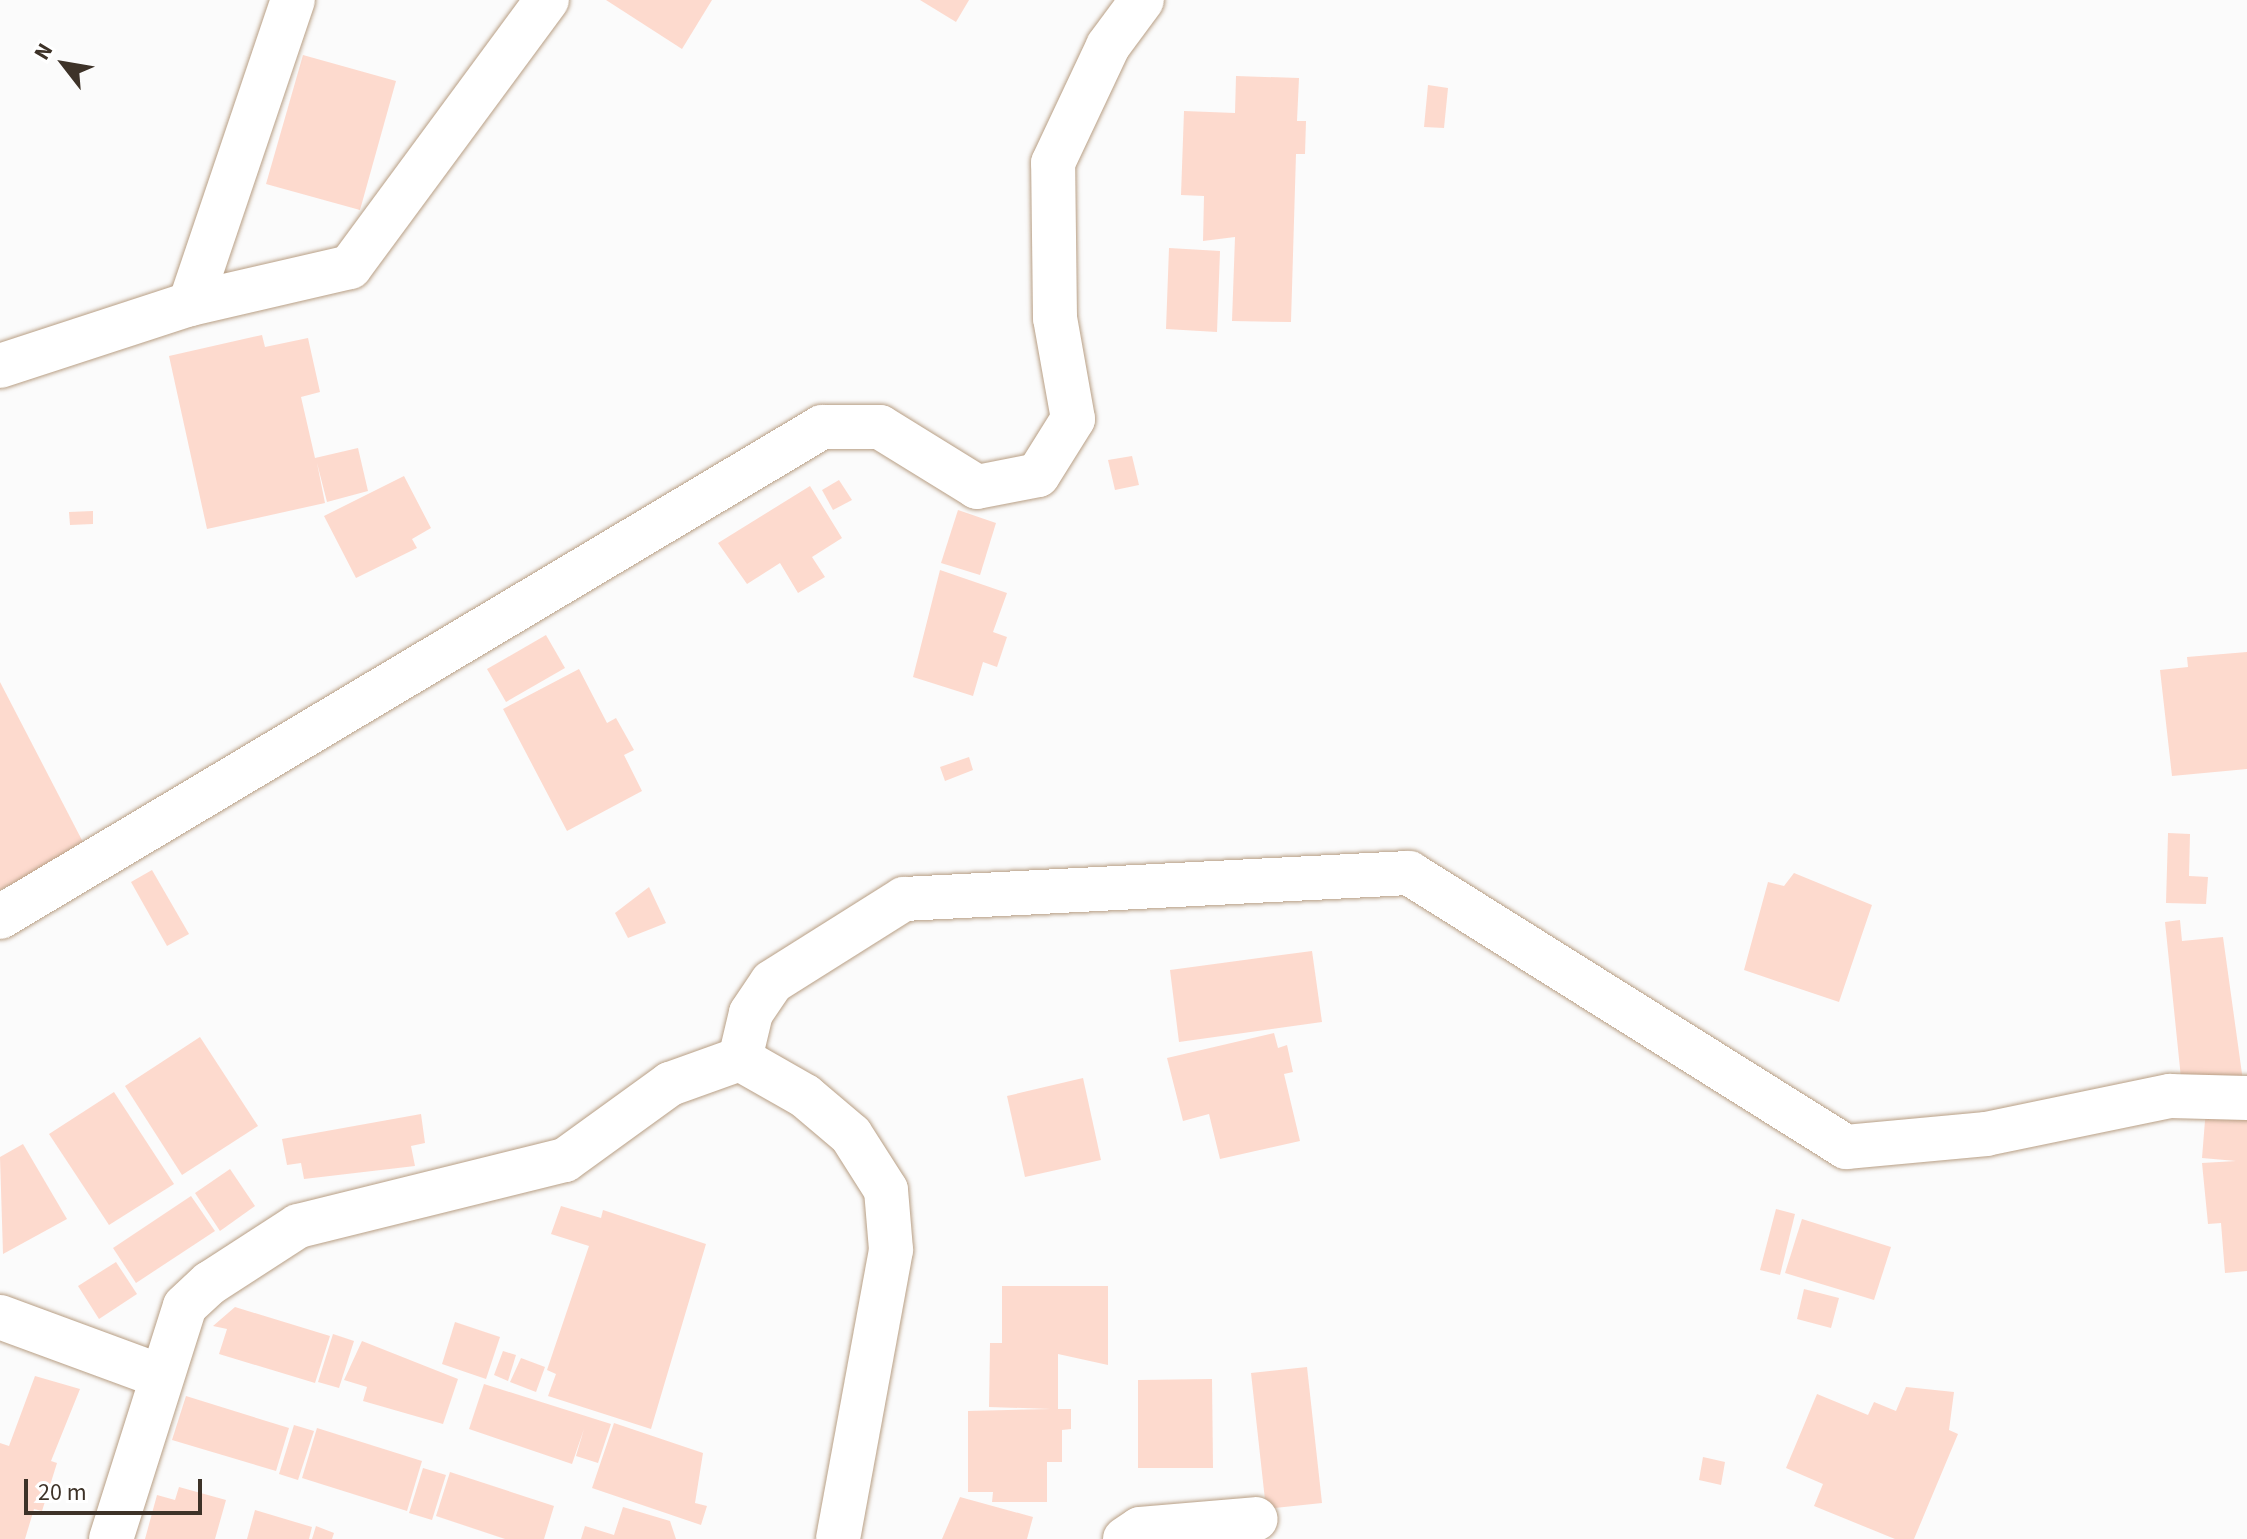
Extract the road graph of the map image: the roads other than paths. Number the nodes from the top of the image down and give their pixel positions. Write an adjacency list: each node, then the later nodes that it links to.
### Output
1 (293, 0): 4 (street)
2 (547, 0): 4 (street)
3 (1142, 0): 6 (street)
4 (190, 304): 5 (street)
5 (0, 366)
6 (0, 917)
7 (740, 1059): 8 (street); 10 (street); 13 (street)
8 (2247, 1098)
9 (0, 1317): 10 (street)
10 (160, 1376): 12 (street)
11 (1256, 1519): 14 (street)
12 (111, 1539)
13 (838, 1539)
14 (1125, 1539)

